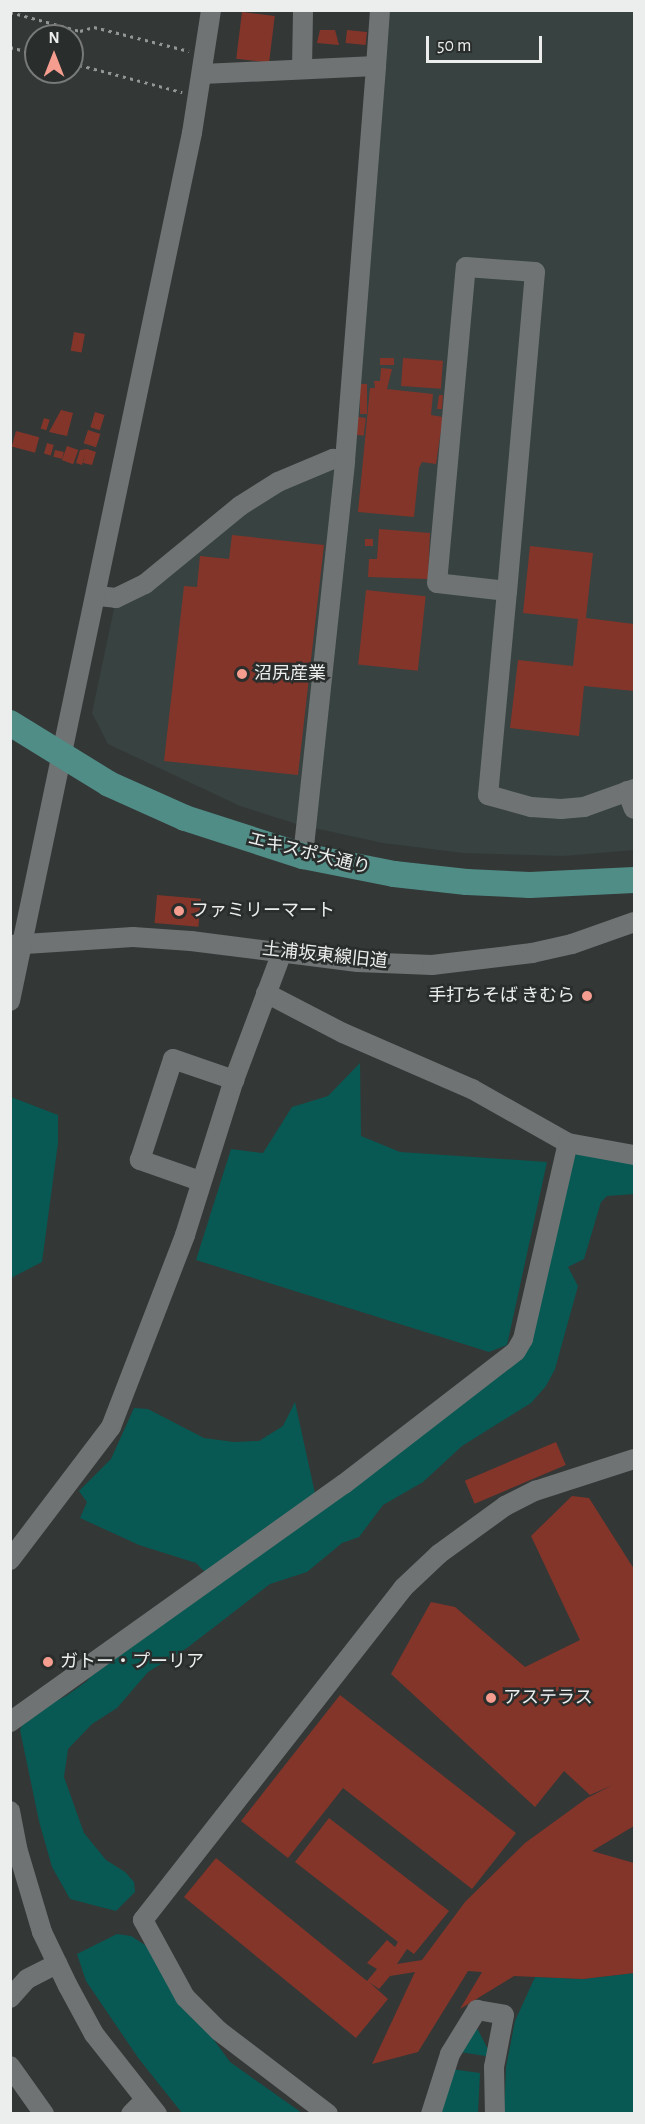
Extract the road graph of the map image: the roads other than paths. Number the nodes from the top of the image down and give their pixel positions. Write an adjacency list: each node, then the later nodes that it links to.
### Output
1 (211, 10): 6 (street)
2 (303, 10): 5 (street)
3 (380, 10): 4 (street)
4 (376, 66): 5 (street); 7 (street)
5 (302, 69): 6 (street)
6 (202, 74): 9 (street)
7 (345, 461): 9 (street); 13 (street)
8 (507, 591): 8 (street); 12 (street)
9 (98, 596): 11 (street)
10 (10, 723): 11 (main road, エキスポ大通り)
11 (64, 758): 13 (main road, エキスポ大通り); 16 (street)
12 (632, 797)
13 (303, 855): 14 (main road, エキスポ大通り)
14 (634, 880)
15 (634, 922): 17 (street, 土浦坂東線旧道)
16 (16, 944): 17 (street, 土浦坂東線旧道); 19 (street)
17 (282, 952): 18 (street)
18 (266, 993): 20 (street); 21 (street)
19 (10, 1001)
20 (234, 1080): 23 (street); 23 (street)
21 (568, 1143): 22 (street); 26 (street)
22 (634, 1155)
23 (200, 1181): 25 (street)
24 (634, 1459): 33 (street)
25 (10, 1560)
26 (10, 1722)
27 (10, 1811): 28 (street)
28 (57, 1964): 29 (street); 31 (street)
29 (10, 1998)
30 (10, 2066): 32 (street)
31 (144, 2109)
32 (44, 2114)
33 (327, 2114)
34 (431, 2114): 35 (street)
35 (495, 2114)

